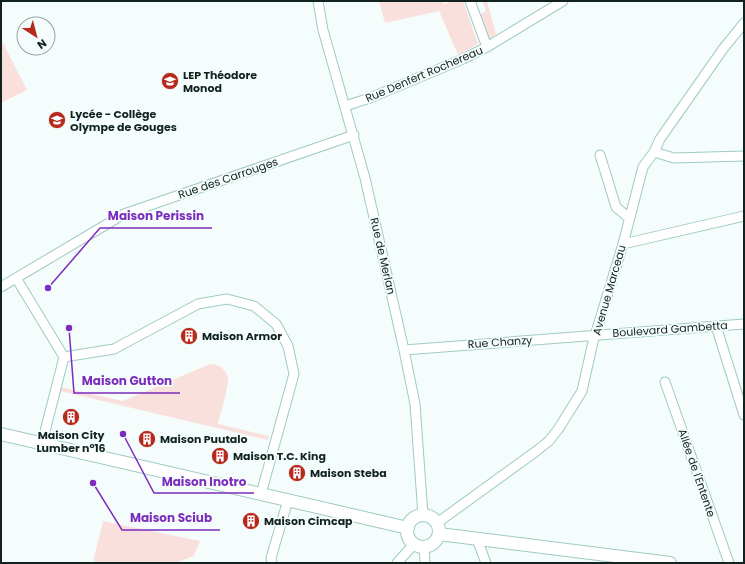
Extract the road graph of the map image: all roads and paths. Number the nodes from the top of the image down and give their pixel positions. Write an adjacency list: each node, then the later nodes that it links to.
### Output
1 (318, 1): 6 (street, Rue de Merlan)
2 (470, 1): 5 (street)
3 (563, 1): 5 (street, Rue Denfert Rochereau)
4 (744, 23): 8 (street, Avenue Marceau)
5 (487, 47): 6 (street, Rue Denfert Rochereau)
6 (345, 106): 7 (street, Rue de Merlan)
7 (354, 135): 14 (street, Rue des Carrouges); 19 (street, Rue de Merlan)
8 (654, 152): 10 (street); 12 (street, Avenue Marceau)
9 (600, 155): 12 (street)
10 (744, 156)
11 (744, 216): 13 (street)
12 (629, 218): 13 (street, Avenue Marceau)
13 (623, 244): 18 (street, Avenue Marceau)
14 (16, 278): 15 (street, Rue des Carrouges); 20 (street)
15 (1, 287)
16 (744, 324): 17 (street, Boulevard Gambetta)
17 (716, 326): 18 (street, Boulevard Gambetta); 22 (street)
18 (596, 335): 19 (street, Rue Chanzy); 29 (street, Avenue Marceau)
19 (404, 350): 27 (street, Rue de Merlan)
20 (64, 357): 24 (street); 25 (street)
21 (665, 382): 37 (street, Allée de l'Entente)
22 (744, 415)
23 (1, 434): 24 (street)
24 (42, 443): 25 (street)
25 (261, 494): 26 (street)
26 (288, 500): 28 (street); 32 (street)
27 (423, 515): 28 (street); 29 (street)
28 (408, 528): 31 (street)
29 (438, 529): 30 (street); 31 (street)
30 (477, 539): 35 (street); 36 (street)
31 (419, 546): 33 (street); 34 (street)
32 (272, 563)
33 (397, 563)
34 (425, 563)
35 (486, 563)
36 (670, 563)
37 (729, 563)

